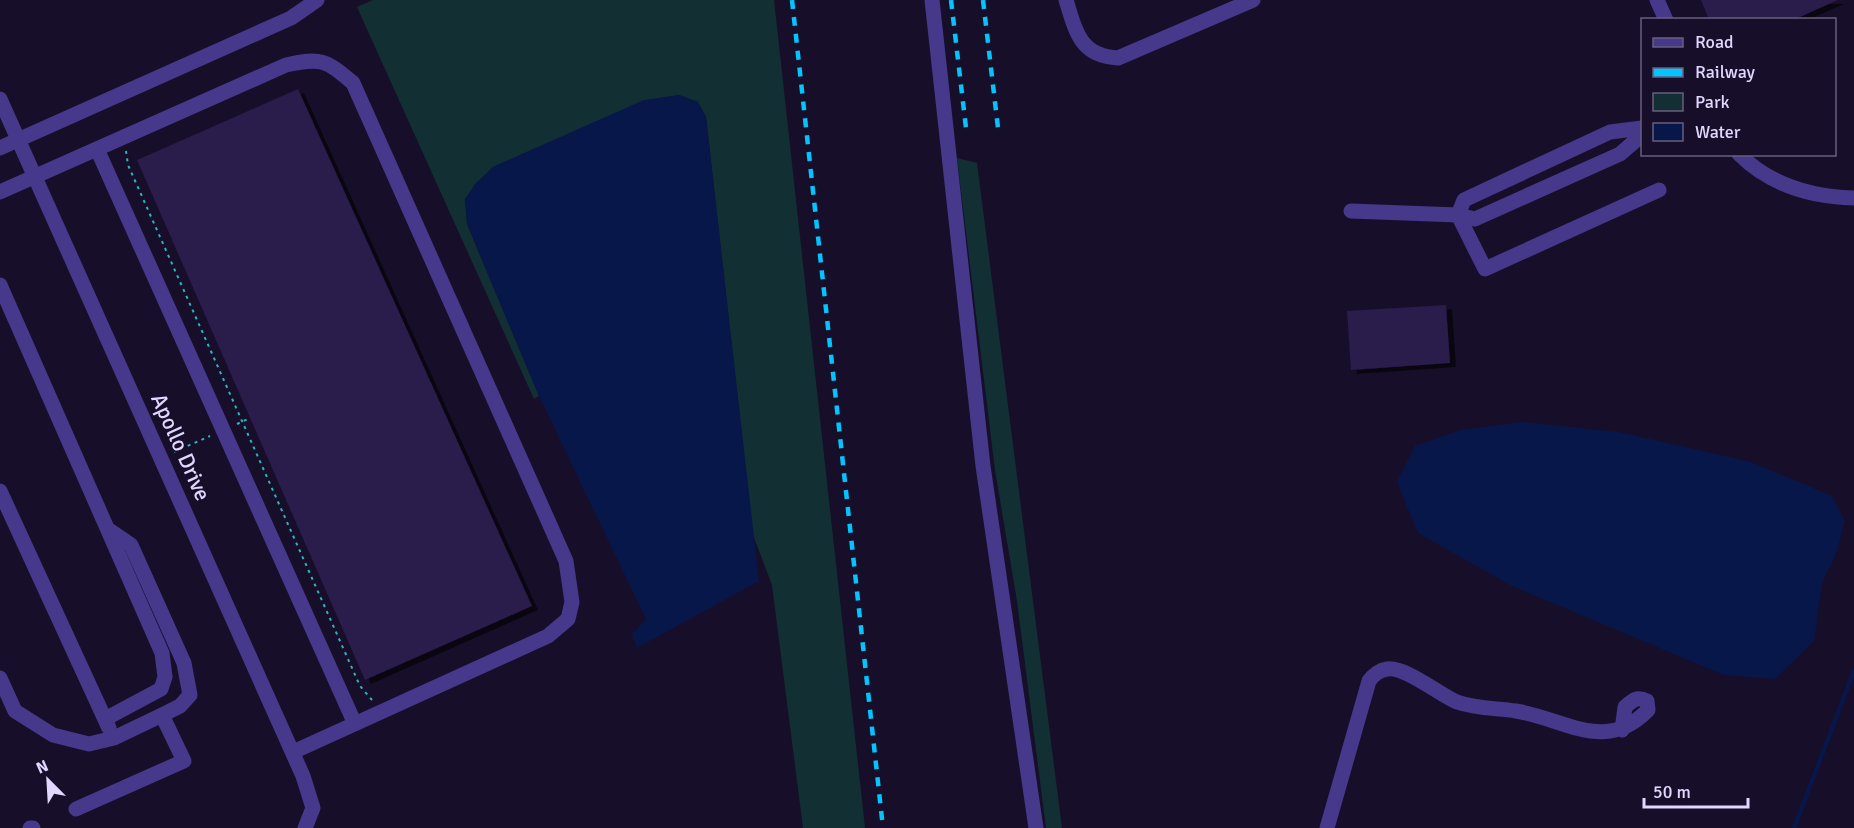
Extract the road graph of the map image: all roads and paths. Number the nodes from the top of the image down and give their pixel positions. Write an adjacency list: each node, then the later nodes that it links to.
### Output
1 (317, 0): 11 (street)
2 (932, 0): 38 (street)
3 (1066, 0): 4 (street)
4 (1253, 0)
5 (1657, 0): 6 (street)
6 (1665, 18)
7 (0, 99): 11 (street, Apollo Drive)
8 (1641, 128): 20 (street)
9 (1641, 136): 20 (street)
10 (123, 138): 13 (street); 23 (path); 29 (street)
11 (18, 139): 12 (street); 15 (street, Apollo Drive)
12 (0, 148)
13 (97, 149): 15 (street); 24 (street)
14 (1741, 156): 18 (street)
15 (35, 177): 17 (street); 25 (street, Apollo Drive)
16 (1659, 190): 20 (street)
17 (0, 192)
18 (1854, 198)
19 (1351, 211): 20 (street)
20 (1458, 215)
21 (0, 285): 27 (street)
22 (248, 419): 23 (path)
23 (242, 422): 24 (path); 29 (path)
24 (223, 430): 25 (path); 32 (street)
25 (161, 458): 35 (street, Apollo Drive)
26 (0, 490): 31 (street)
27 (109, 530): 30 (street); 31 (street)
28 (0, 678): 34 (street)
29 (381, 712): 32 (street)
30 (162, 715): 34 (street); 36 (street)
31 (105, 718): 34 (street)
32 (355, 724): 35 (street)
33 (1622, 730): 39 (street)
34 (114, 738)
35 (293, 752): 37 (street, Apollo Drive)
36 (76, 809)
37 (309, 822)
38 (1036, 828)
39 (1327, 828)

